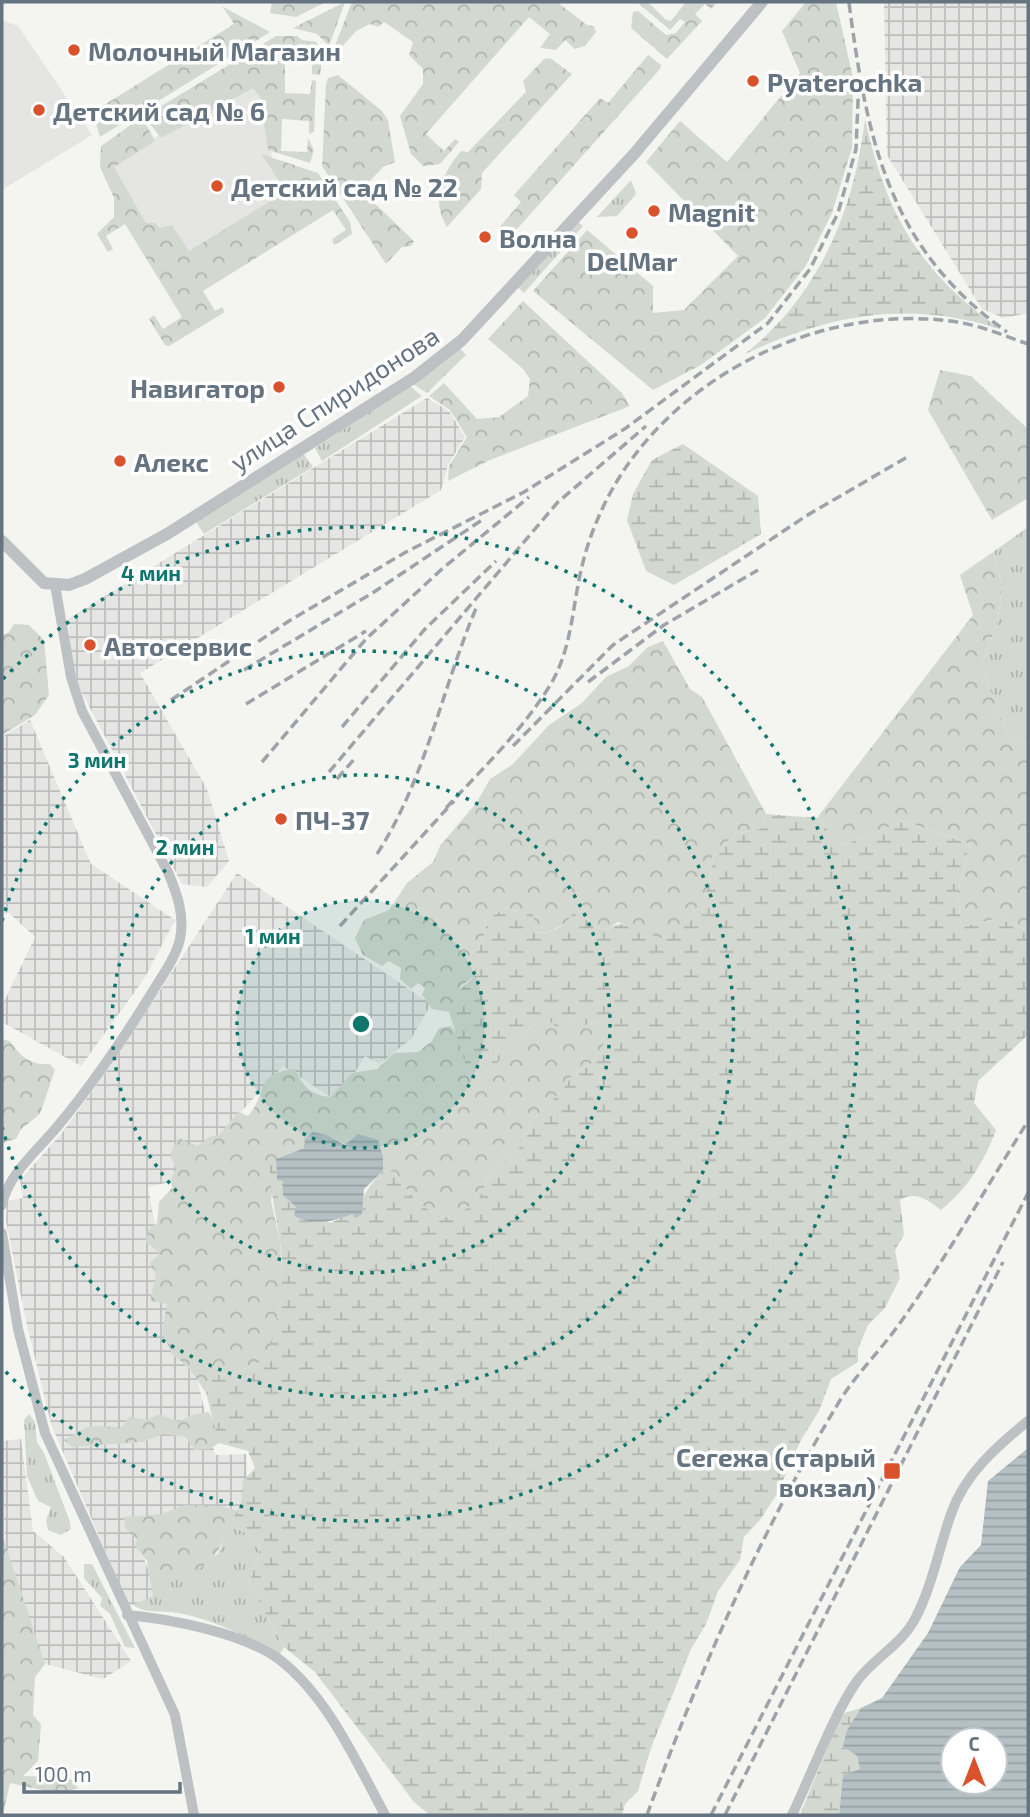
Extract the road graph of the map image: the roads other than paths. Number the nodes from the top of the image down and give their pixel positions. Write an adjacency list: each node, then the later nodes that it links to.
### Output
1 (762, 2): 3 (street, улица Спиридонова)
2 (2, 541): 3 (street)
3 (55, 585): 4 (street)
4 (2, 1205)
5 (2, 1233): 7 (street)
6 (1028, 1421): 10 (street)
7 (127, 1615): 8 (street); 9 (street)
8 (194, 1815)
9 (385, 1815)
10 (792, 1815)

